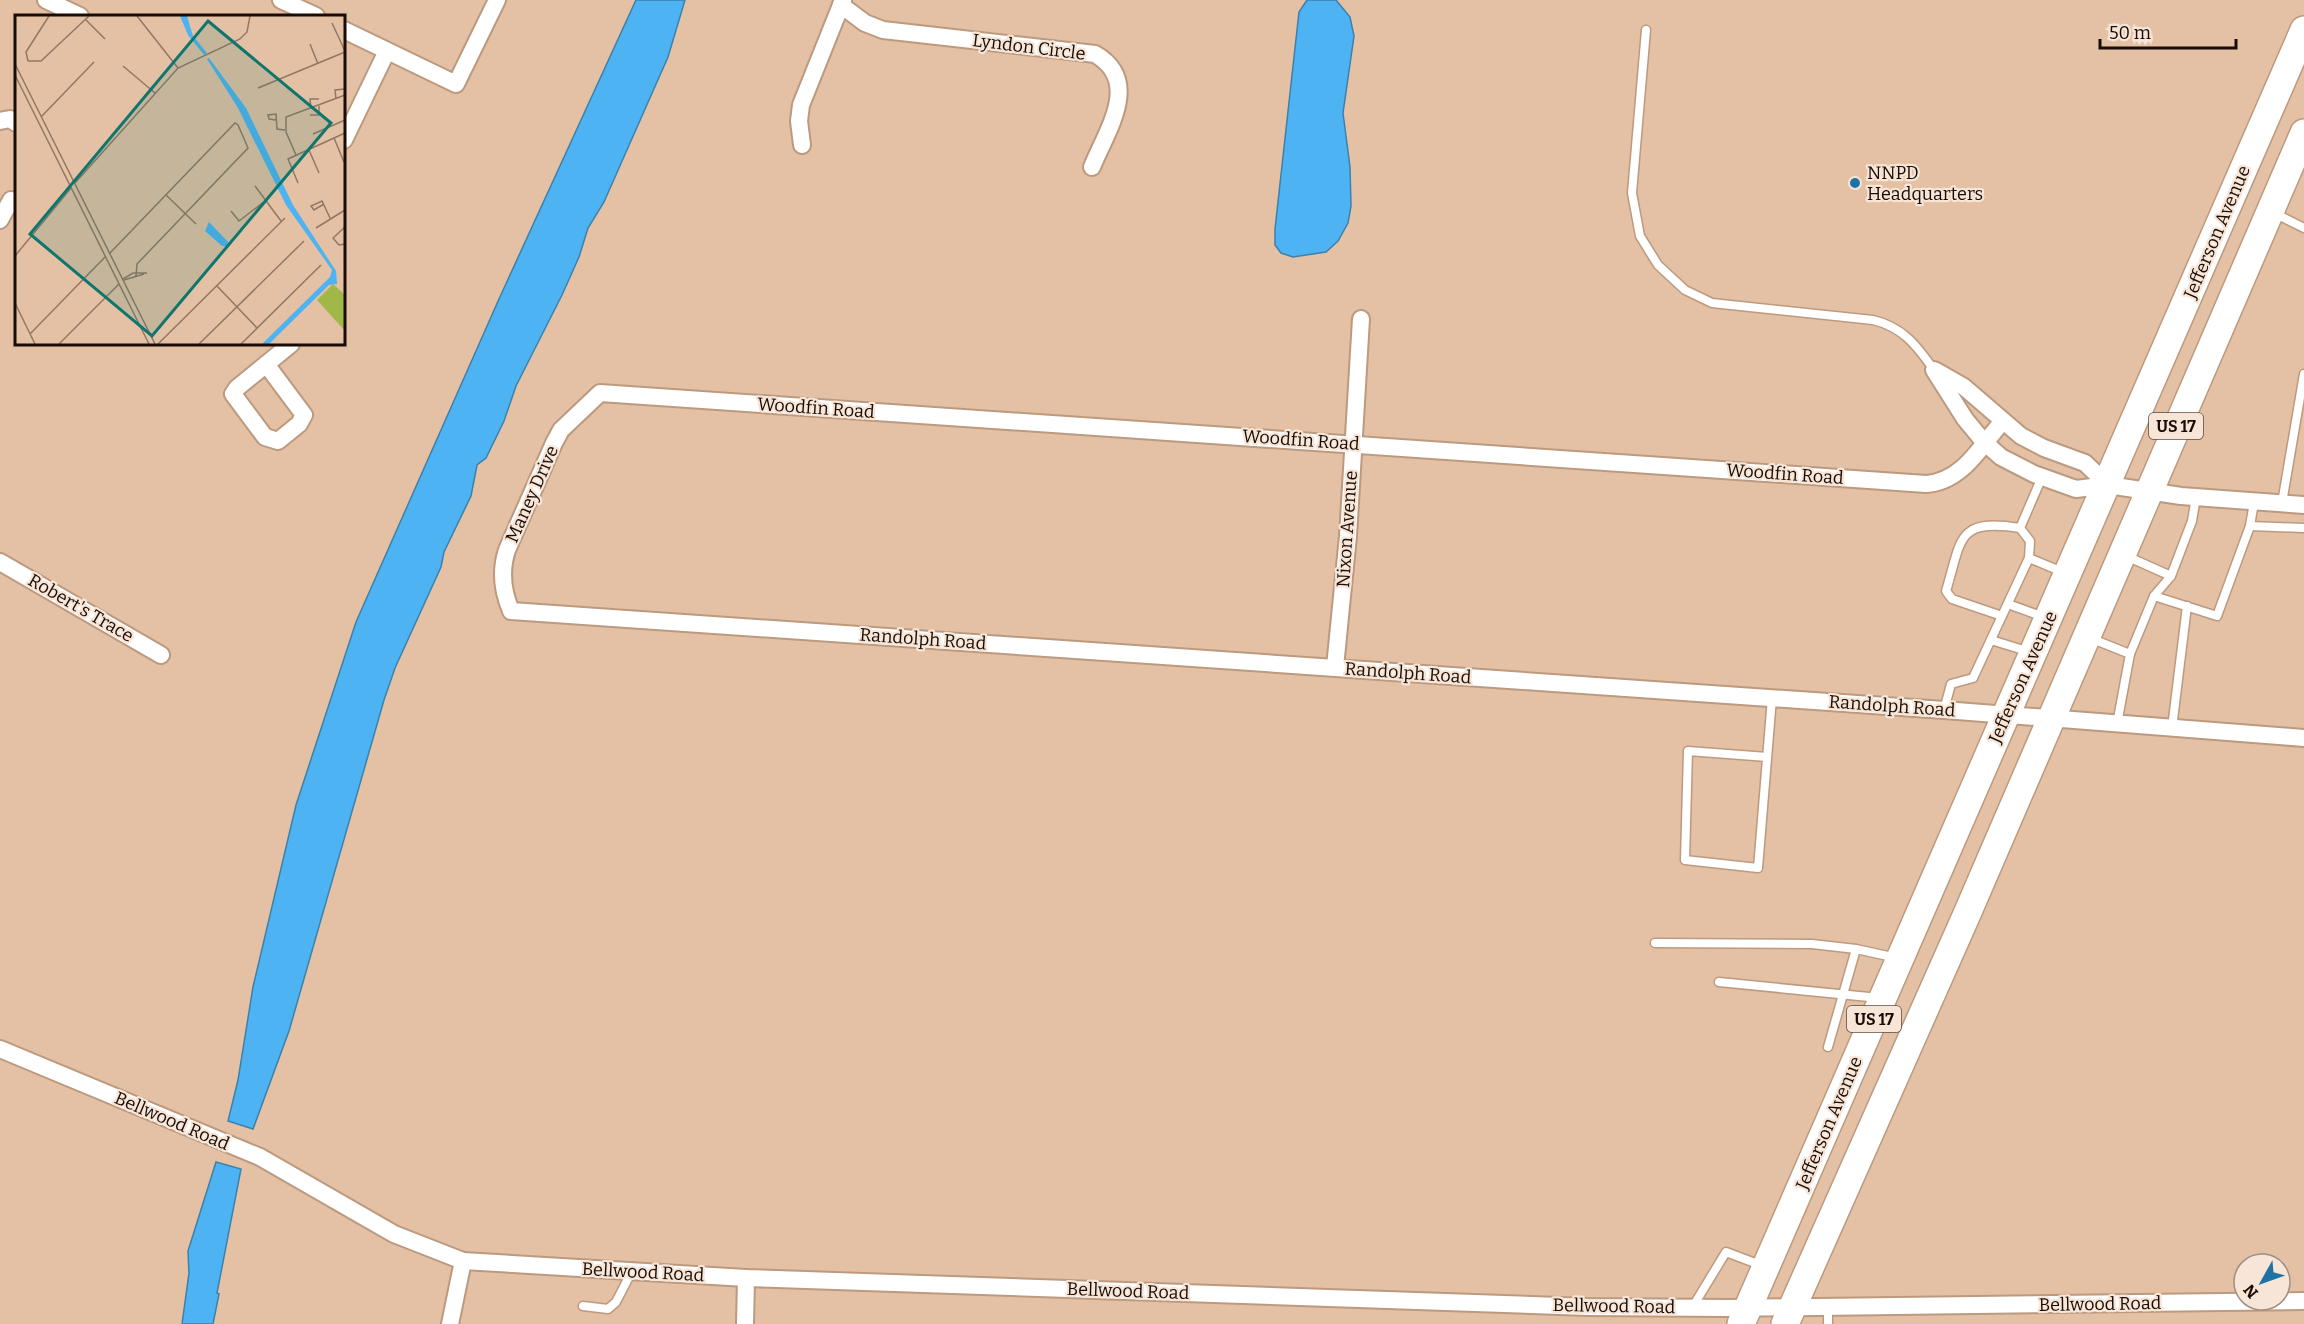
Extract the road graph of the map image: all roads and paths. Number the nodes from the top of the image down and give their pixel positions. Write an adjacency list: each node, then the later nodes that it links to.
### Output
1 (46, 0): 5 (street)
2 (281, 0): 6 (street)
3 (497, 0): 10 (street)
4 (842, 3): 15 (street); 16 (street, Lyndon Circle)
5 (78, 15)
6 (314, 15)
7 (345, 30): 10 (street)
8 (1646, 30): 25 (lane)
9 (2304, 30): 18 (main road, Jefferson Avenue / US 17)
10 (387, 51): 14 (street)
11 (0, 121): 12 (street)
12 (15, 122)
13 (2304, 133): 20 (main road, US 17)
14 (345, 138)
15 (802, 145)
16 (1092, 167)
17 (9, 199): 19 (street)
18 (2224, 216): 20 (main road); 32 (main road, Jefferson Avenue / US 17)
19 (0, 220)
20 (2265, 223): 21 (lane); 33 (main road, US 17)
21 (2304, 228)
22 (1361, 319): 30 (street, Nixon Avenue)
23 (290, 345): 24 (street)
24 (266, 364): 24 (street)
25 (1934, 370): 28 (street); 29 (street)
26 (2304, 374): 36 (lane)
27 (600, 393): 30 (street, Woodfin Road); 49 (street, Maney Drive)
28 (2002, 422): 29 (street, Woodfin Road); 32 (street)
29 (1984, 442): 30 (street, Woodfin Road); 31 (street)
30 (1353, 444): 57 (street, Nixon Avenue)
31 (2042, 477): 32 (street); 39 (lane)
32 (2108, 485): 33 (street); 44 (main road, Jefferson Avenue / US 17)
33 (2147, 492): 34 (street); 41 (main road, US 17)
34 (2196, 497): 35 (street); 45 (lane)
35 (2254, 502): 36 (street); 38 (lane)
36 (2282, 503): 37 (street)
37 (2304, 505)
38 (2250, 526): 40 (lane); 48 (lane)
39 (2020, 528): 42 (lane); 50 (lane)
40 (2304, 528)
41 (2121, 554): 45 (lane); 52 (main road, US 17)
42 (2029, 558): 44 (lane); 47 (lane)
43 (0, 562): 56 (street, Robert's Trace)
44 (2069, 574): 51 (main road, Jefferson Avenue / US 17)
45 (2171, 576): 46 (lane)
46 (2154, 596): 48 (lane); 55 (lane)
47 (2008, 604): 50 (lane); 51 (lane)
48 (2187, 606): 63 (lane)
49 (511, 611): 57 (street, Randolph Road)
50 (2002, 616): 53 (lane)
51 (2049, 619): 54 (main road, Jefferson Avenue / US 17)
52 (2086, 636): 55 (lane); 61 (main road, US 17)
53 (1991, 640): 54 (lane); 59 (lane)
54 (2034, 653): 60 (main road, Jefferson Avenue / US 17)
55 (2130, 654): 62 (lane)
56 (161, 655)
57 (1335, 667): 58 (street, Randolph Road)
58 (1772, 698): 59 (street, Randolph Road); 65 (lane)
59 (1944, 710): 60 (street, Randolph Road)
60 (2006, 715): 61 (street, Randolph Road); 68 (main road, Jefferson Avenue / US 17)
61 (2050, 719): 62 (street, Randolph Road); 82 (main road, US 17)
62 (2117, 724): 63 (street, Randolph Road)
63 (2172, 728): 64 (street, Randolph Road)
64 (2304, 738)
65 (1767, 757): 65 (lane)
66 (1655, 943): 67 (lane)
67 (1856, 948): 68 (lane); 70 (lane)
68 (1900, 958): 71 (main road, Jefferson Avenue / US 17)
69 (1719, 982): 70 (lane)
70 (1843, 992): 71 (lane); 72 (lane)
71 (1883, 998): 75 (main road, Jefferson Avenue / US 17)
72 (1828, 1047)
73 (0, 1049): 74 (street, Bellwood Road)
74 (463, 1261): 76 (street, Bellwood Road); 84 (street)
75 (1766, 1268): 81 (lane); 83 (main road, Jefferson Avenue / US 17)
76 (630, 1273): 77 (street, Bellwood Road); 80 (lane)
77 (746, 1278): 81 (street, Bellwood Road); 85 (street)
78 (2304, 1301): 79 (street, Bellwood Road)
79 (1828, 1305): 82 (street, Bellwood Road); 86 (lane)
80 (583, 1306)
81 (1692, 1308): 83 (street, Bellwood Road)
82 (1789, 1315): 83 (street, Bellwood Road)
83 (1745, 1316)
84 (450, 1324)
85 (746, 1324)
86 (1828, 1324)

